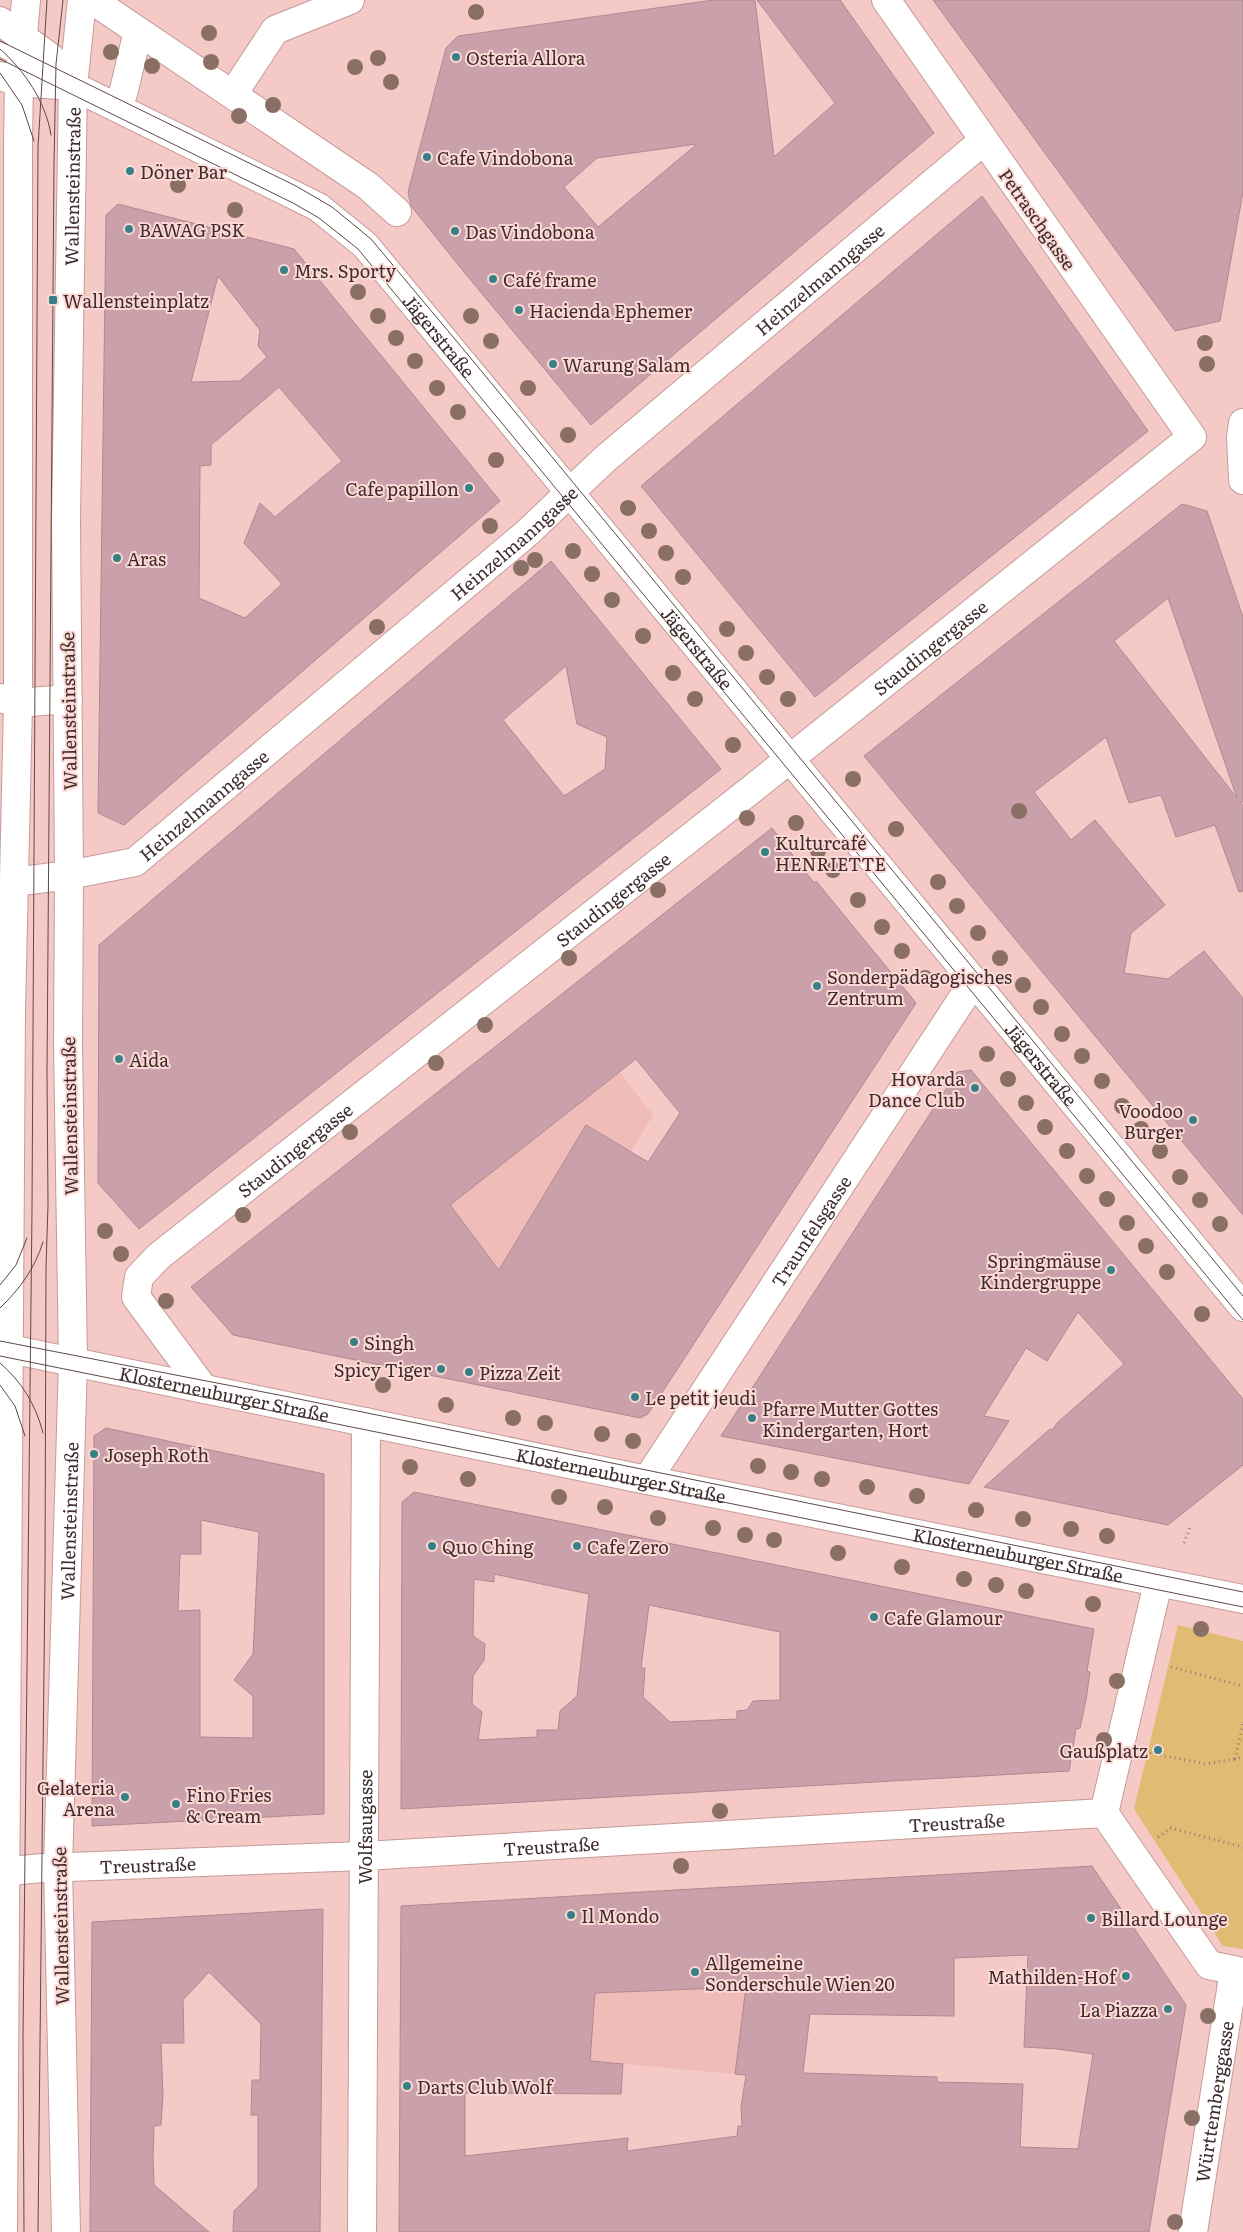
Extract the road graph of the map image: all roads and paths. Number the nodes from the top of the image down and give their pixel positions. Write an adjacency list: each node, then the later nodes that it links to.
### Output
1 (26, 0): 6 (street)
2 (350, 0): 9 (street)
3 (886, 0): 10 (street, Petraschgasse)
4 (96, 2): 5 (street); 7 (street, Wallensteinstraße)
5 (138, 31): 8 (street); 9 (street)
6 (10, 54): 7 (street, Jägerstraße); 7 (street, Jägerstraße); 17 (street)
7 (73, 86): 15 (street, Jägerstraße); 16 (street, Wallensteinstraße)
8 (123, 94)
9 (233, 94): 11 (street)
10 (983, 141): 13 (street, Petraschgasse); 15 (street, Heinzelmanngasse)
11 (397, 212)
12 (1243, 423): 14 (street)
13 (1192, 437): 18 (street, Staudingergasse)
14 (1243, 480)
15 (571, 492): 18 (street, Jägerstraße); 19 (street, Heinzelmanngasse)
16 (68, 699): 17 (street); 19 (street, Wallensteinstraße)
17 (9, 700): 20 (street)
18 (789, 757): 21 (street, Jägerstraße); 26 (street, Staudingergasse)
19 (69, 875): 20 (street, Heinzelmanngasse); 25 (street, Wallensteinstraße)
20 (14, 882): 22 (street)
21 (974, 982): 23 (street, Jägerstraße); 28 (street, Traunfelsgasse)
22 (6, 1010): 24 (street)
23 (1243, 1307)
24 (4, 1348): 25 (street, Klosterneuburger Straße); 44 (street)
25 (74, 1362): 26 (street, Klosterneuburger Straße); 43 (street, Wallensteinstraße)
26 (204, 1389): 27 (street, Klosterneuburger Straße)
27 (366, 1422): 28 (street, Klosterneuburger Straße); 42 (street, Wolfsaugasse)
28 (647, 1480): 31 (street, Klosterneuburger Straße)
29 (1190, 1527): 30 (path)
30 (1184, 1543)
31 (1158, 1583): 32 (street, Klosterneuburger Straße); 36 (street)
32 (1243, 1599)
33 (1163, 1664): 34 (path)
34 (1243, 1686)
35 (1243, 1724): 38 (path)
36 (1120, 1746): 38 (path); 39 (street)
37 (1243, 1758): 38 (path)
38 (1235, 1759)
39 (1104, 1813): 41 (street); 42 (street, Treustraße)
40 (1243, 1846): 41 (path)
41 (1132, 1854): 45 (street)
42 (364, 1856): 43 (street, Treustraße); 48 (street, Wolfsaugasse)
43 (58, 1867): 44 (street, Treustraße); 47 (street, Wallensteinstraße)
44 (2, 1871): 46 (street)
45 (1238, 1971): 49 (street, Württemberggasse)
46 (3, 2232)
47 (66, 2232)
48 (362, 2232)
49 (1193, 2232)

